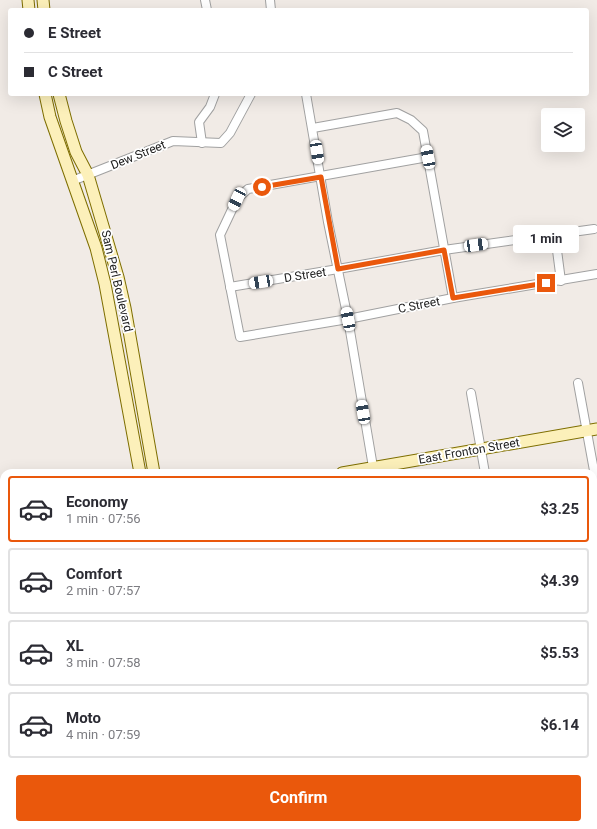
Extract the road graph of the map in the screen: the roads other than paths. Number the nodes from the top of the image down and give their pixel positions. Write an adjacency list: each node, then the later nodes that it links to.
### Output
1 (45, 96): 11 (main road, Sam Perl Boulevard)
2 (60, 96): 9 (main road, Sam Perl Boulevard)
3 (214, 96): 7 (street)
4 (250, 96): 7 (street, Dew Street)
5 (306, 96): 6 (street)
6 (313, 128): 8 (street); 10 (street)
7 (202, 143): 9 (street, Dew Street)
8 (428, 157): 10 (street); 14 (street)
9 (88, 175): 11 (street, Dew Street); 26 (main road, Sam Perl Boulevard)
10 (321, 177): 15 (street); 18 (street)
11 (72, 181): 25 (main road, Sam Perl Boulevard)
12 (594, 229): 13 (street, D Street)
13 (555, 235): 14 (street, D Street); 17 (street)
14 (444, 250): 15 (street, D Street); 19 (street)
15 (338, 269): 18 (street, D Street); 20 (street)
16 (597, 274): 17 (street, C Street)
17 (561, 280): 19 (street, C Street)
18 (230, 287): 20 (street, C Street)
19 (453, 298): 20 (street, C Street)
20 (348, 319): 27 (street)
21 (578, 383): 23 (street)
22 (471, 393): 24 (street)
23 (592, 430): 24 (main road, East Fronton Street); 30 (street)
24 (481, 450): 28 (main road, East Fronton Street); 29 (street)
25 (139, 469)
26 (153, 469)
27 (373, 469)
28 (378, 469)
29 (484, 469)
30 (595, 469)

